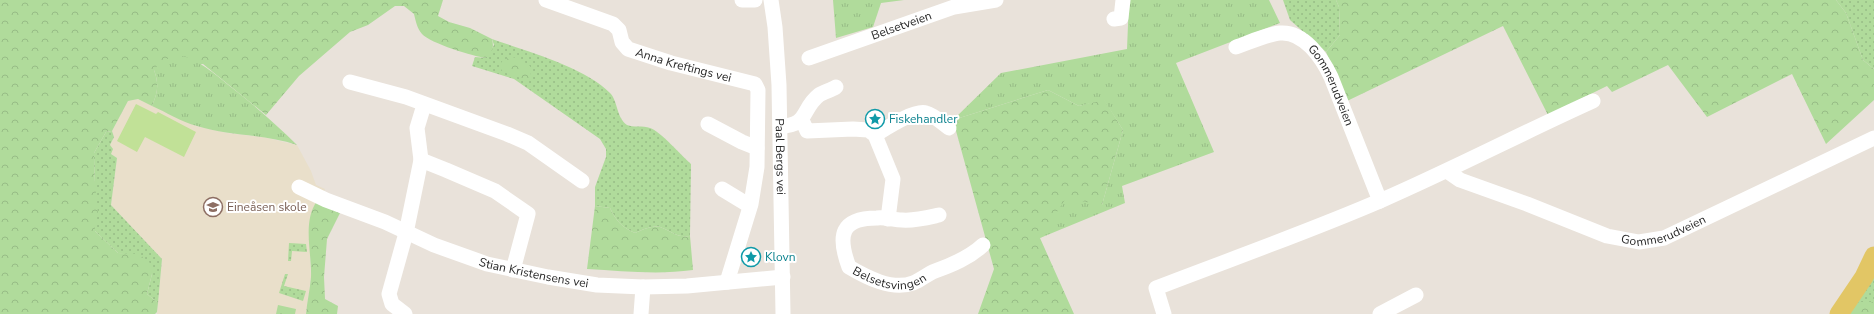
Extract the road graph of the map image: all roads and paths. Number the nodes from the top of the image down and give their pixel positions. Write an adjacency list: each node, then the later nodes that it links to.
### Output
1 (546, 0): 20 (street, Anna Kreftings vei)
2 (742, 0): 3 (street)
3 (755, 0)
4 (771, 0): 16 (street, Paal Bergs vei)
5 (996, 0): 9 (street, Belsetveien)
6 (1123, 0): 7 (street)
7 (1114, 19)
8 (1236, 47): 26 (street, Gommerudveien)
9 (809, 58)
10 (350, 82): 13 (street)
11 (836, 87): 14 (street)
12 (1593, 101): 22 (street)
13 (424, 105): 21 (street); 23 (street)
14 (802, 120): 16 (street); 18 (street)
15 (708, 124): 20 (street)
16 (780, 126): 34 (street, Paal Bergs vei)
17 (949, 128): 18 (street)
18 (875, 135): 29 (street)
19 (1874, 138): 22 (street, Gommerudveien)
20 (758, 148): 27 (street)
21 (421, 160): 30 (street); 33 (street)
22 (1447, 172): 26 (street)
23 (582, 181)
24 (299, 187): 30 (street, Stian Kristensens vei)
25 (722, 189): 27 (street)
26 (1380, 201): 41 (street)
27 (750, 206): 35 (street)
28 (939, 215): 29 (street, Belsetsvingen)
29 (888, 219): 31 (street, Belsetsvingen)
30 (406, 233): 33 (street, Stian Kristensens vei); 38 (street)
31 (983, 245)
32 (1874, 256): 43 (main road)
33 (513, 270): 36 (street, Stian Kristensens vei)
34 (782, 277): 35 (street, Stian Kristensens vei); 40 (street, Paal Bergs vei)
35 (727, 282): 36 (street, Stian Kristensens vei)
36 (643, 287): 39 (street)
37 (1416, 295): 42 (street)
38 (405, 314)
39 (641, 314)
40 (783, 314)
41 (1164, 314)
42 (1380, 314)
43 (1840, 314)

